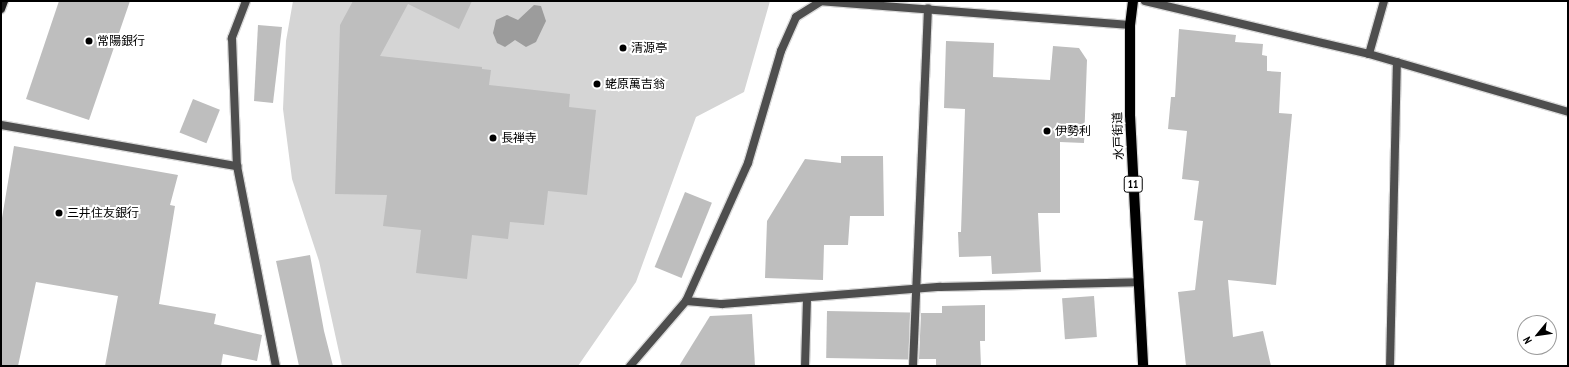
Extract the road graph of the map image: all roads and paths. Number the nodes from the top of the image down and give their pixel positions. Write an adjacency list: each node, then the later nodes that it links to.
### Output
1 (4, 1): 8 (street)
2 (246, 1): 14 (street)
3 (1133, 1): 9 (main road, 水戸街道 / 11)
4 (1145, 1): 10 (street)
5 (1384, 1): 10 (street)
6 (819, 2): 7 (street); 18 (street)
7 (928, 8): 9 (street); 16 (street)
8 (1, 9)
9 (1130, 25): 15 (main road, 水戸街道 / 11)
10 (1370, 54): 11 (street)
11 (1397, 62): 12 (street); 24 (street)
12 (1568, 112)
13 (1, 125): 14 (street)
14 (237, 166): 19 (street)
15 (1138, 282): 16 (street); 23 (main road, 水戸街道 / 11)
16 (917, 290): 17 (street); 22 (street)
17 (807, 298): 18 (street); 21 (street)
18 (686, 301): 20 (street)
19 (276, 366)
20 (630, 366)
21 (805, 366)
22 (913, 366)
23 (1143, 366)
24 (1390, 366)

